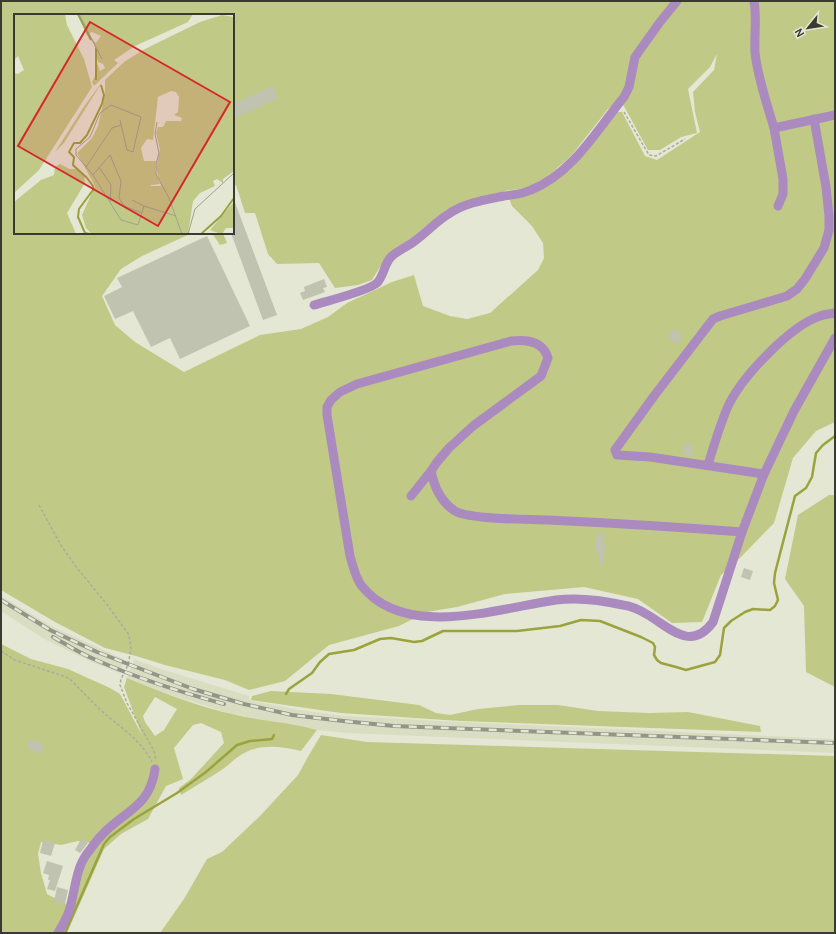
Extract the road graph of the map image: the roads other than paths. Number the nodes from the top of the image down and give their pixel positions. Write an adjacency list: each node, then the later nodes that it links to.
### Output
1 (677, 1): 7 (lane)
2 (754, 1): 5 (lane)
3 (835, 115): 4 (lane)
4 (814, 120): 5 (lane); 10 (lane)
5 (774, 128): 6 (lane)
6 (778, 206)
7 (314, 305)
8 (835, 313): 10 (lane)
9 (835, 338): 12 (lane)
10 (708, 465): 12 (lane)
11 (431, 471): 13 (lane); 14 (lane); 14 (lane)
12 (764, 474): 14 (lane)
13 (411, 496)
14 (742, 532)
15 (155, 769): 16 (lane)
16 (58, 933)

